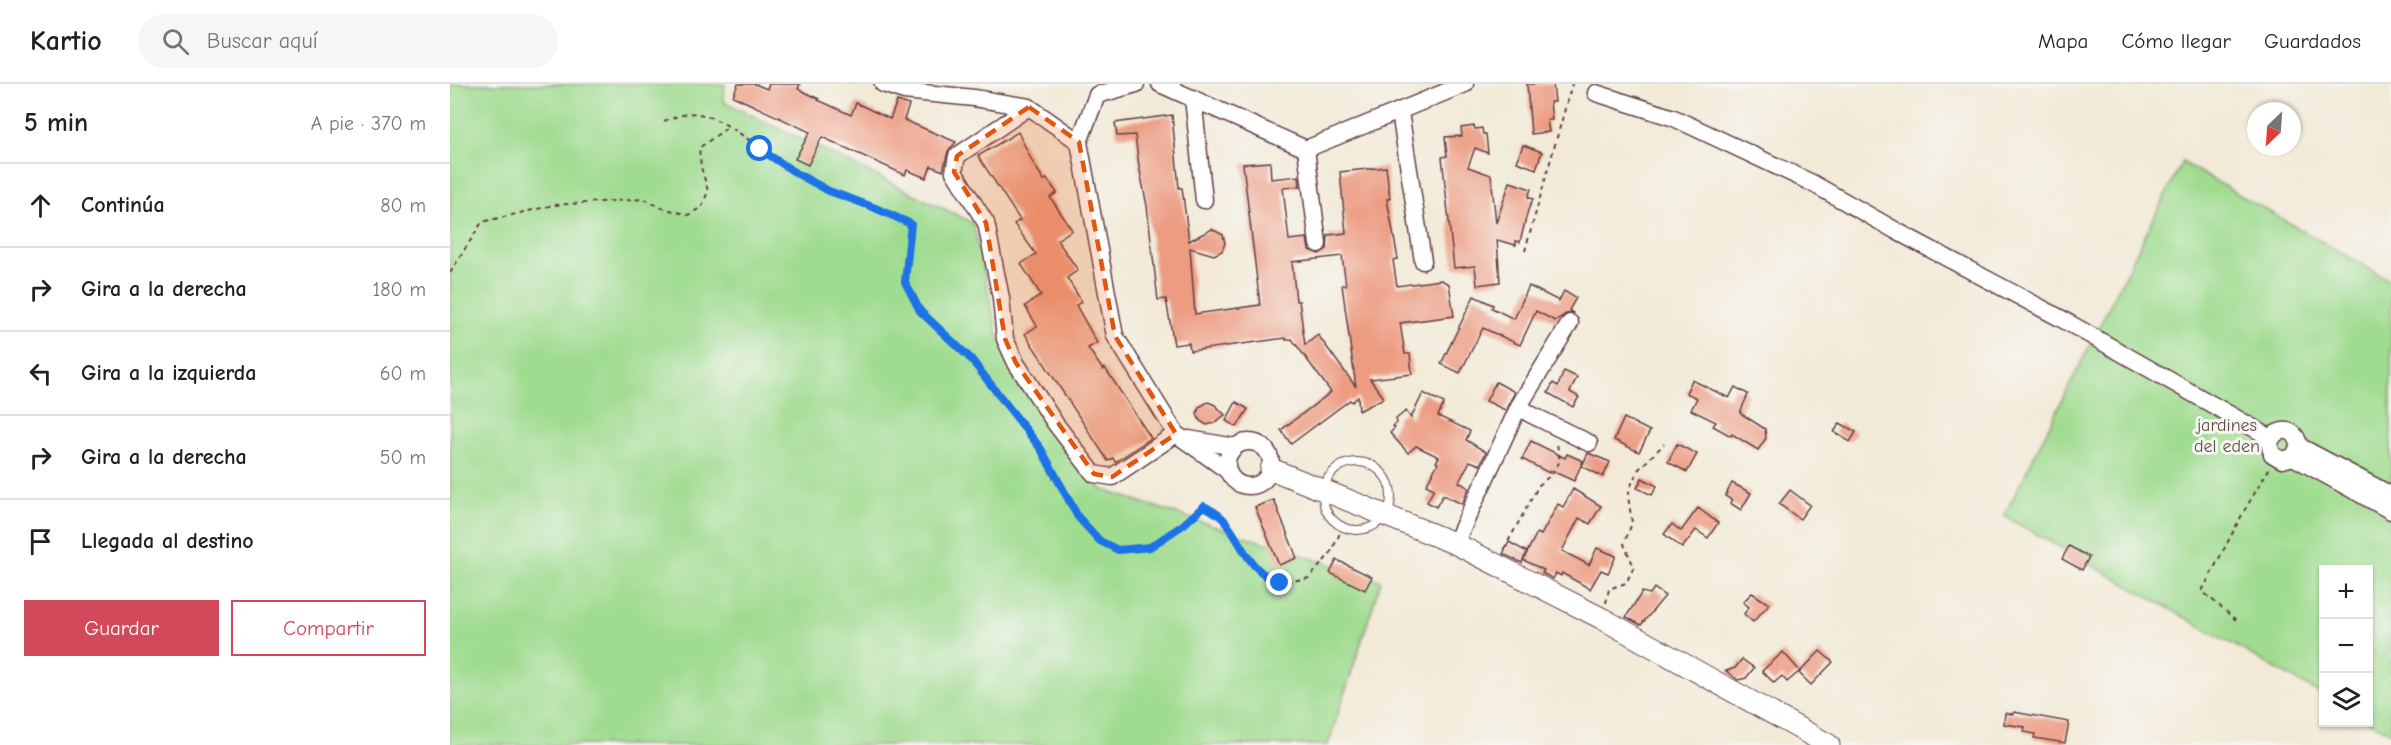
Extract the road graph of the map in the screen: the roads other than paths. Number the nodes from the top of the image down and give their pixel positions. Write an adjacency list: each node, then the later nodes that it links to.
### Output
1 (883, 84): 7 (street)
2 (1136, 84): 9 (street)
3 (1160, 84): 6 (street)
4 (1465, 84): 8 (street)
5 (1596, 93): 17 (street)
6 (1192, 98): 10 (street); 11 (street)
7 (1029, 107): 9 (street); 16 (street)
8 (1400, 112): 10 (street); 13 (street)
9 (1078, 142): 16 (street)
10 (1306, 149): 12 (street)
11 (1204, 200)
12 (1318, 244)
13 (1423, 261)
14 (1570, 323): 15 (street)
15 (1519, 406): 18 (street); 27 (street)
16 (1180, 436): 19 (street); 22 (street)
17 (2271, 438): 20 (street); 20 (street)
18 (1589, 443)
19 (1235, 447): 21 (street); 22 (street)
20 (2289, 454): 24 (street); 25 (street)
21 (1271, 469): 22 (street); 23 (street)
22 (1228, 471)
23 (1325, 490): 26 (street); 26 (lane); 26 (lane)
24 (2391, 495)
25 (2391, 511)
26 (1384, 514): 27 (street)
27 (1455, 544): 28 (street)
28 (1829, 745)

